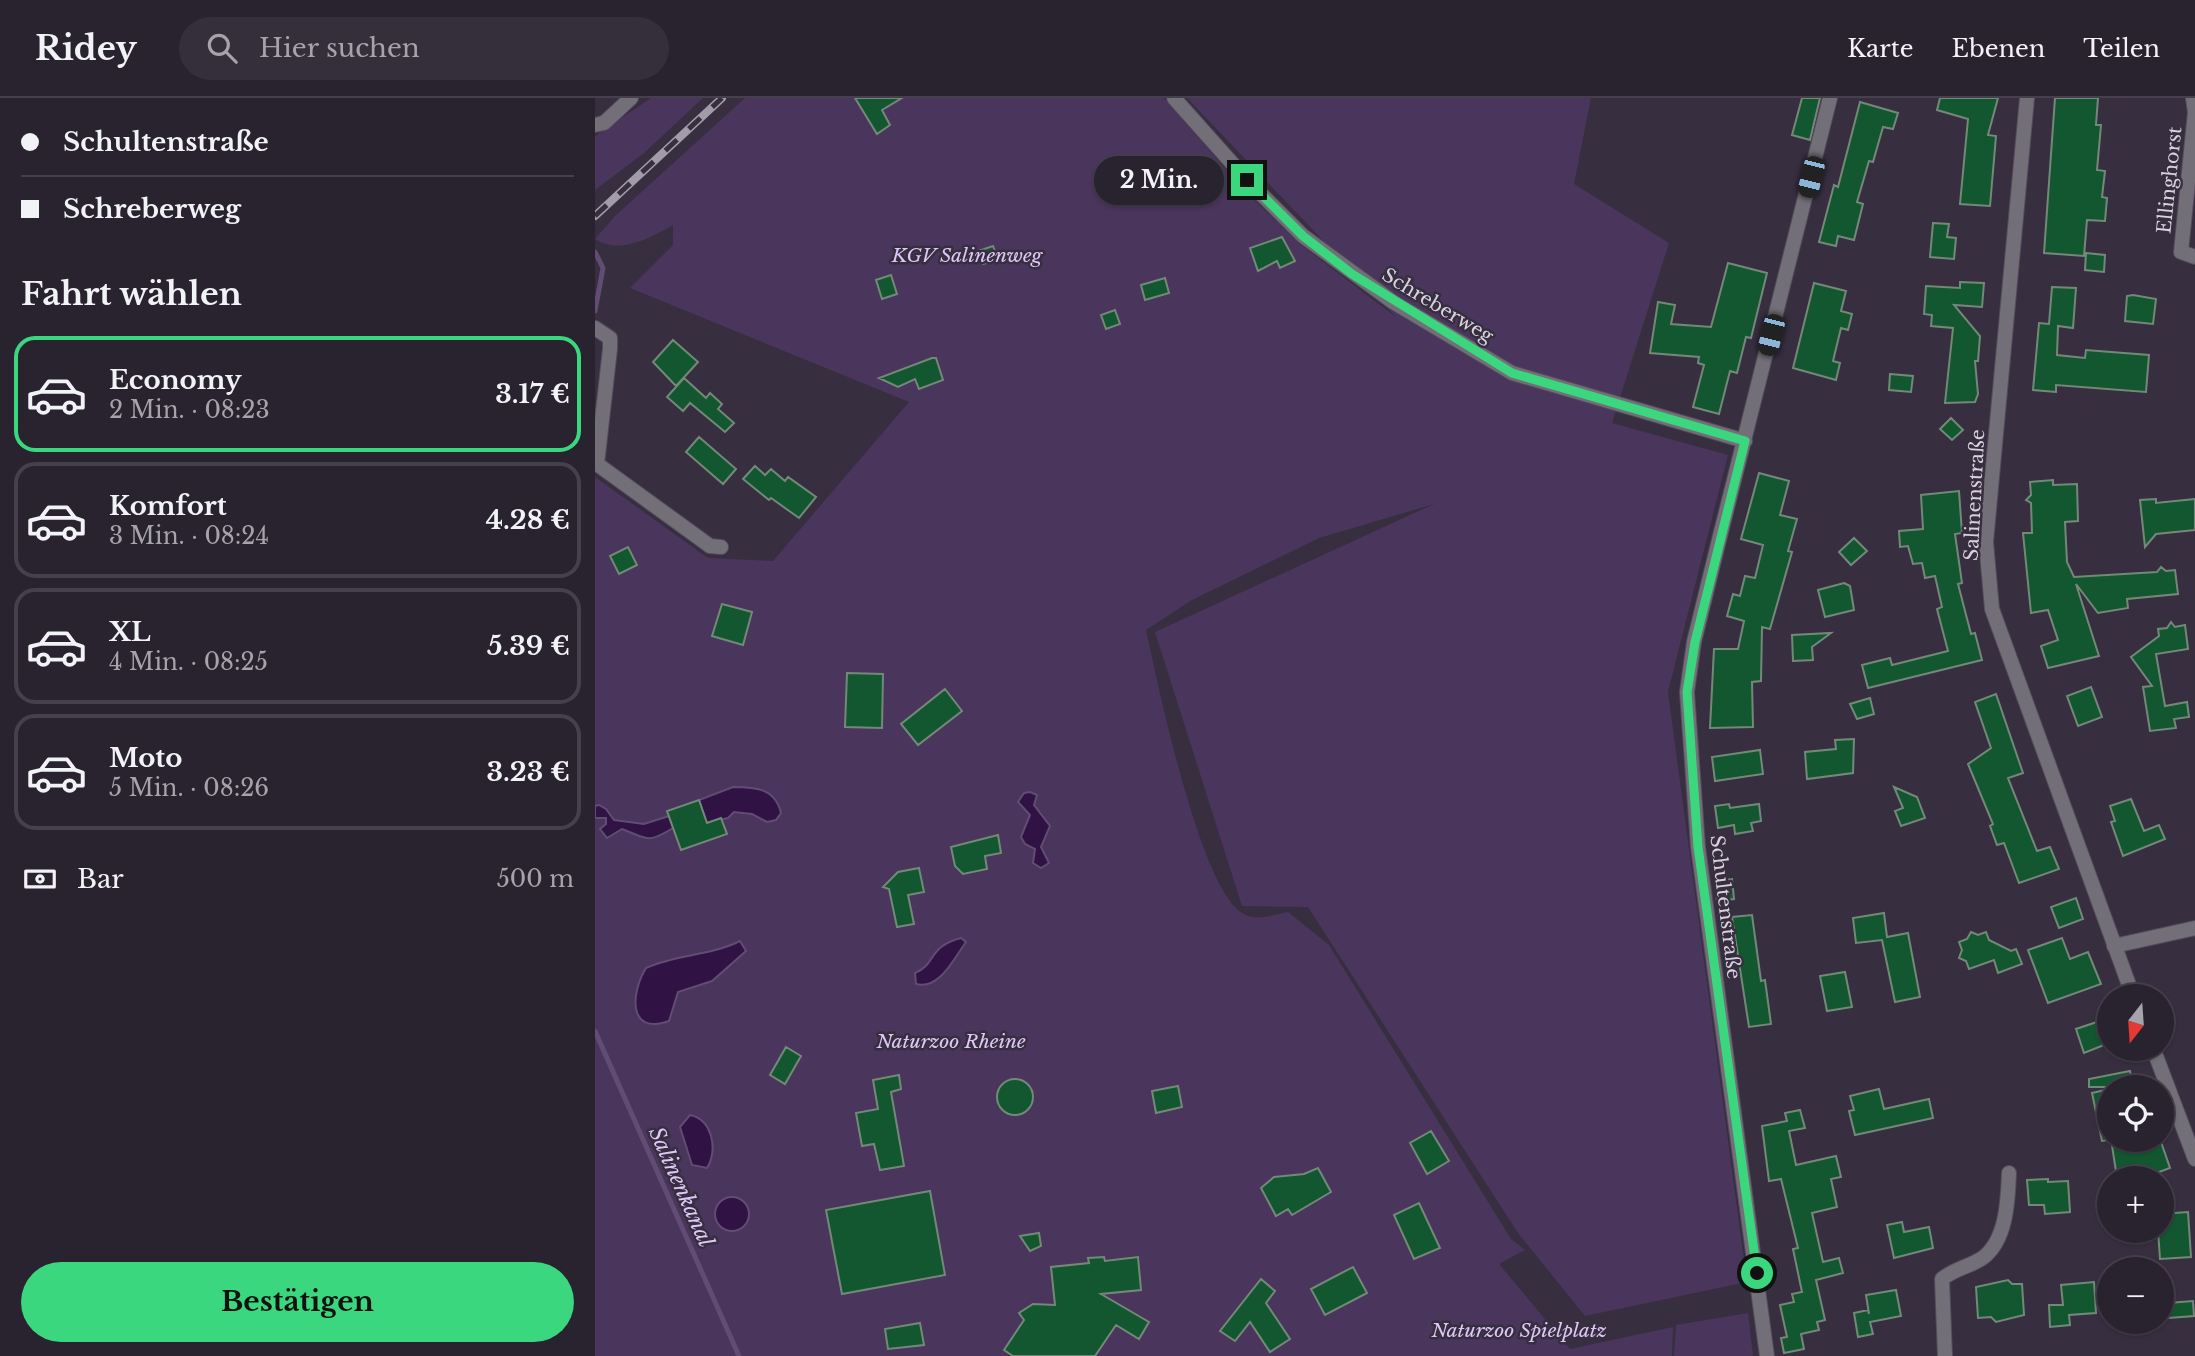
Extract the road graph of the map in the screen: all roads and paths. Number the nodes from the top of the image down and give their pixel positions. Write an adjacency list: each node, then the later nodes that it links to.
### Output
1 (631, 98): 6 (street)
2 (1174, 98): 9 (street, Schreberweg)
3 (1831, 98): 9 (street, Schultenstraße)
4 (2027, 98): 12 (street, Salinenstraße)
5 (2193, 98): 7 (street, Ellinghorst)
6 (595, 125)
7 (2195, 257)
8 (597, 328): 10 (street)
9 (1745, 441): 17 (street, Schultenstraße)
10 (721, 547)
11 (2195, 928): 12 (street)
12 (2114, 946): 13 (street, Salinenstraße)
13 (2128, 984)
14 (2158, 1061): 15 (street)
15 (2195, 1159)
16 (2009, 1173): 18 (street)
17 (1767, 1356)
18 (1945, 1356)

